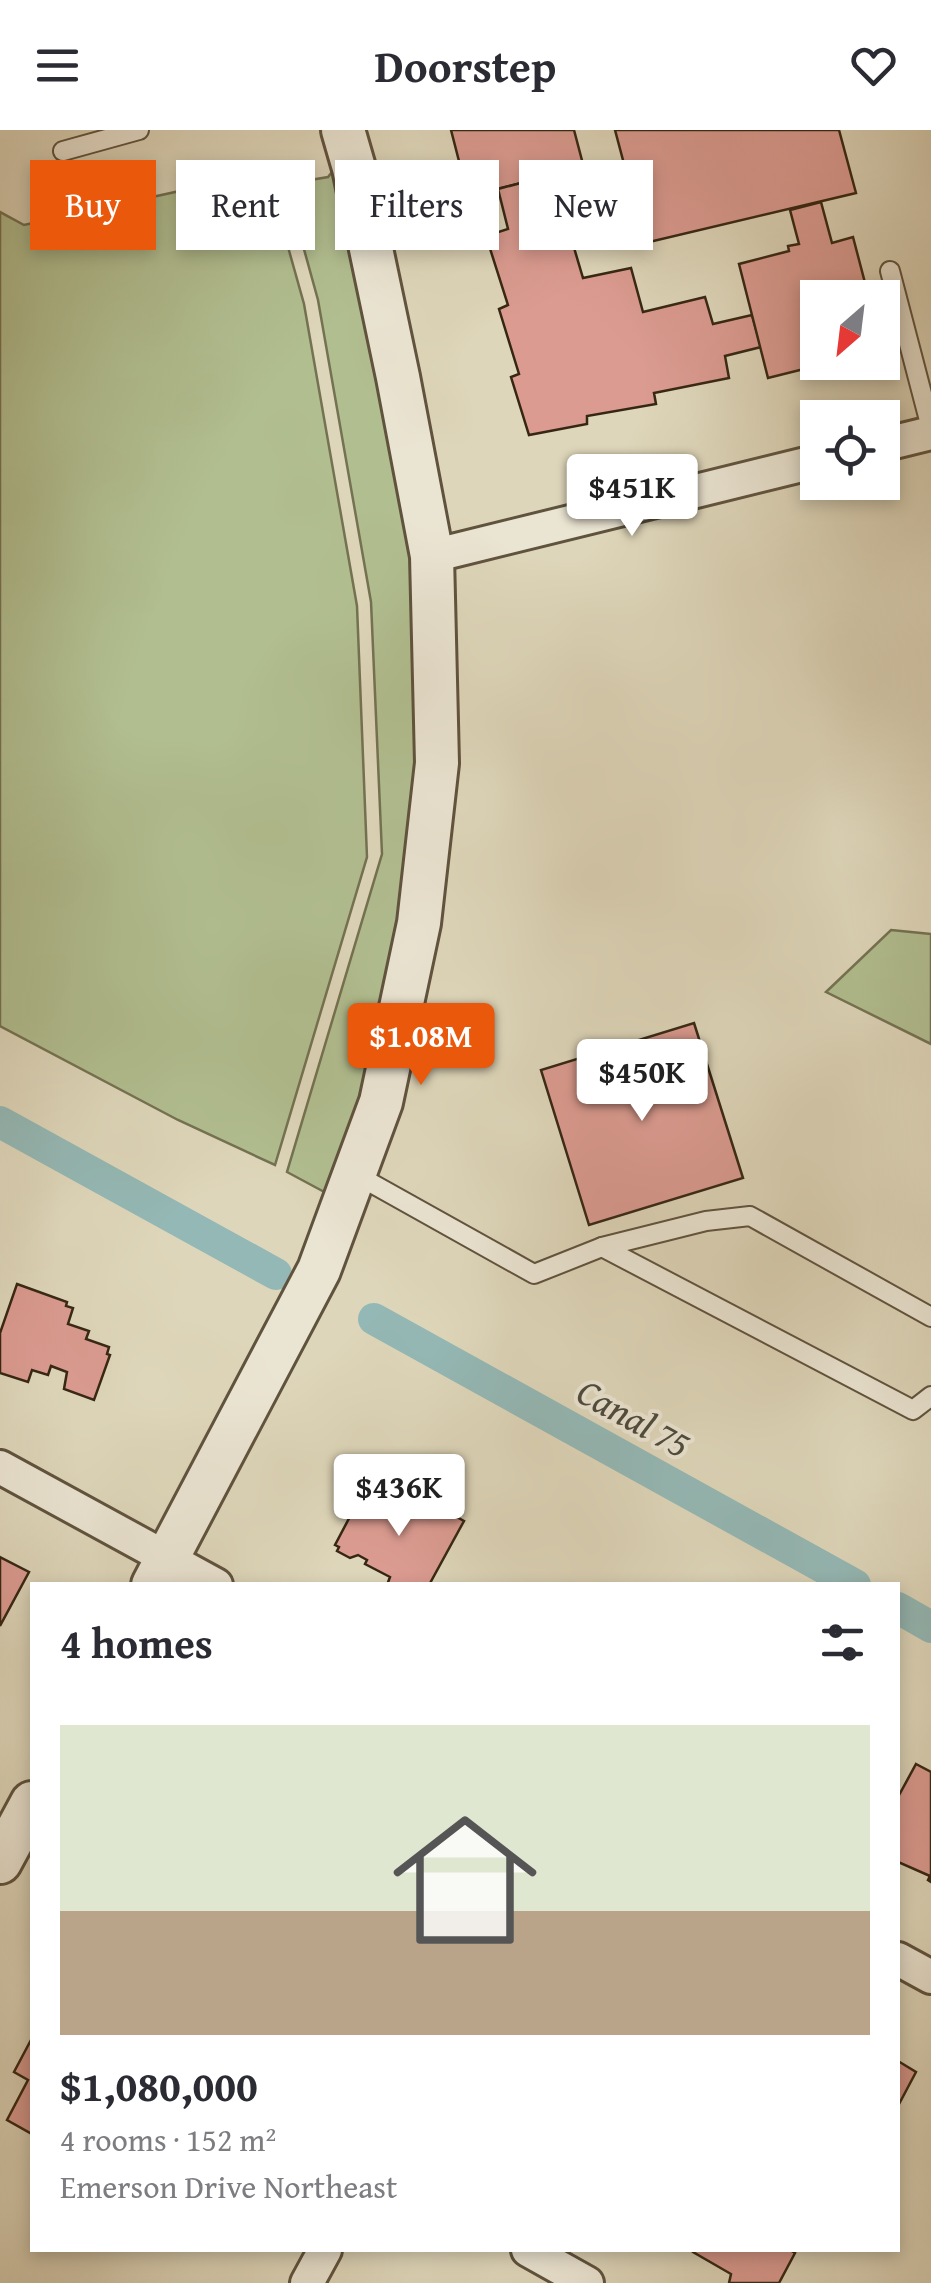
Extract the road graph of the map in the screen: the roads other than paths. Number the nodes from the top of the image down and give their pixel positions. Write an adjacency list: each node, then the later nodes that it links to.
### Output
1 (139, 130): 3 (lane)
2 (343, 130): 8 (street)
3 (63, 150)
4 (890, 271): 5 (lane)
5 (931, 431): 6 (street)
6 (900, 440)
7 (800, 466): 8 (street)
8 (432, 556): 9 (street)
9 (354, 1174): 10 (lane); 14 (street)
10 (602, 1247): 11 (lane); 12 (lane)
11 (931, 1317)
12 (931, 1396)
13 (0, 1467): 14 (street)
14 (160, 1572): 15 (street)
15 (203, 1582)
16 (30, 1807): 17 (street)
17 (0, 1862)
18 (900, 1959): 19 (street)
19 (931, 1977)
20 (324, 2252): 22 (street)
21 (532, 2252): 23 (street)
22 (307, 2283)
23 (587, 2283)

